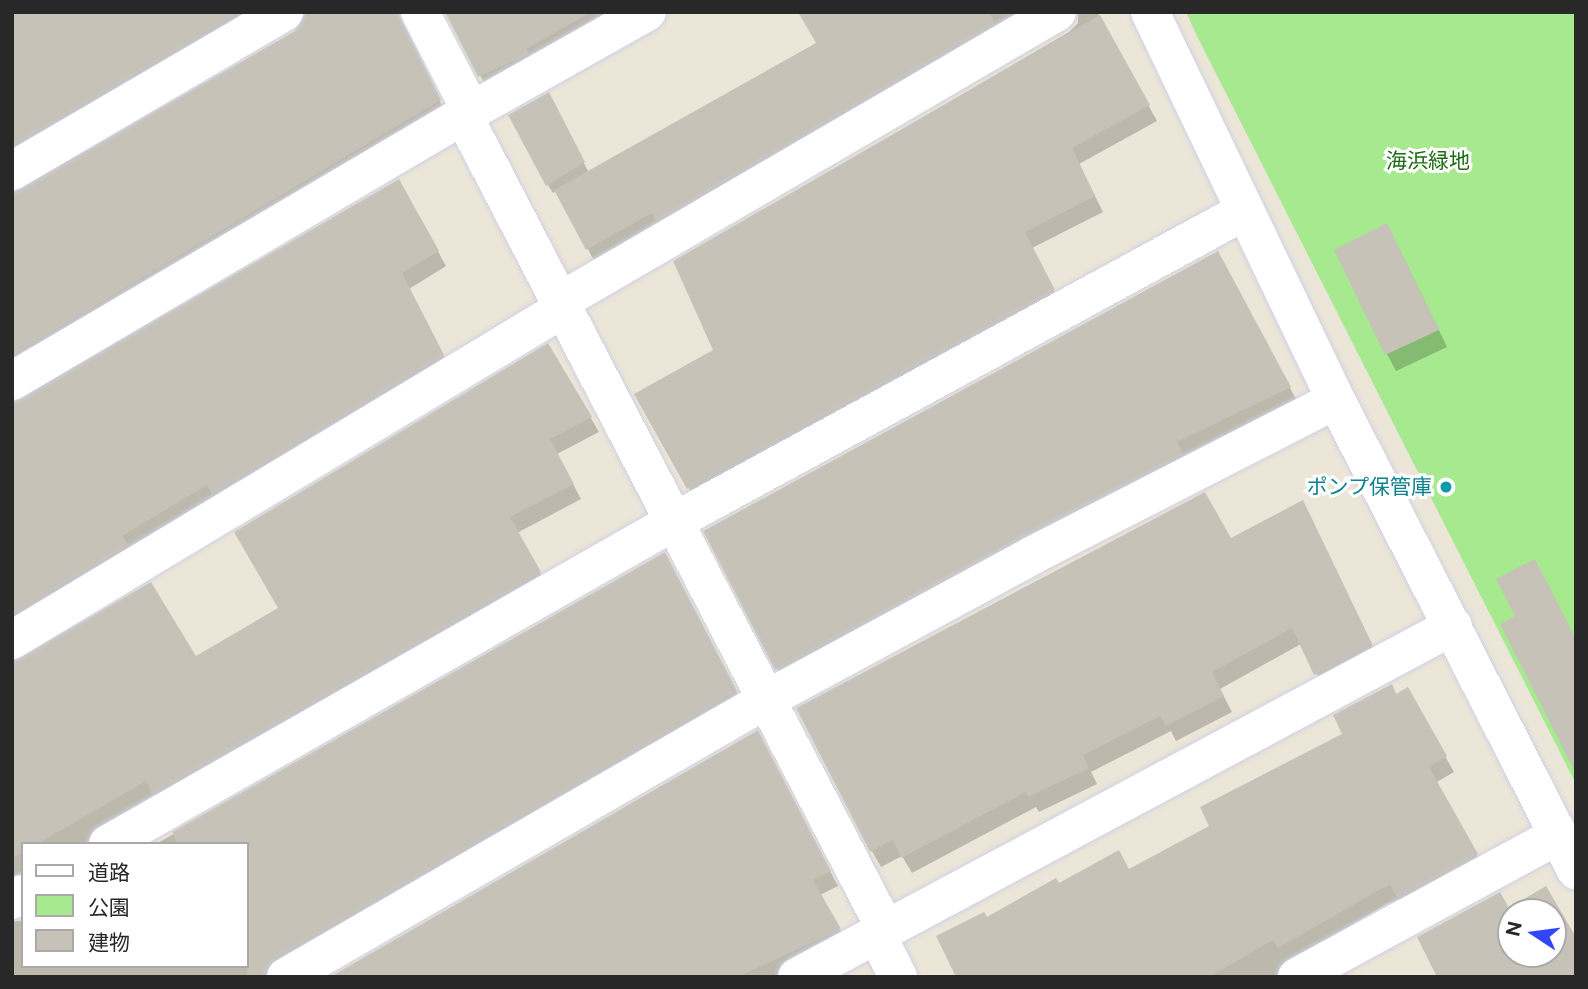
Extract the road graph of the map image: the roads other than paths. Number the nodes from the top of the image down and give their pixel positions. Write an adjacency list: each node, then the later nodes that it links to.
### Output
1 (284, 12): 7 (street)
2 (420, 12): 6 (street)
3 (647, 12): 6 (street)
4 (1057, 12): 9 (street)
5 (1150, 12): 8 (street)
6 (467, 113): 9 (street); 10 (street)
7 (12, 171)
8 (1243, 212): 11 (street); 12 (street)
9 (562, 304): 12 (street); 14 (street)
10 (12, 382)
11 (1336, 400): 13 (street); 15 (street)
12 (675, 521): 15 (street); 17 (street)
13 (1452, 626): 16 (street); 19 (street)
14 (12, 640)
15 (769, 698): 19 (street); 20 (street)
16 (1558, 835): 18 (street); 23 (street)
17 (112, 842)
18 (1576, 870)
19 (882, 933): 21 (street); 22 (street)
20 (286, 977)
21 (797, 977)
22 (898, 977)
23 (1297, 977)

